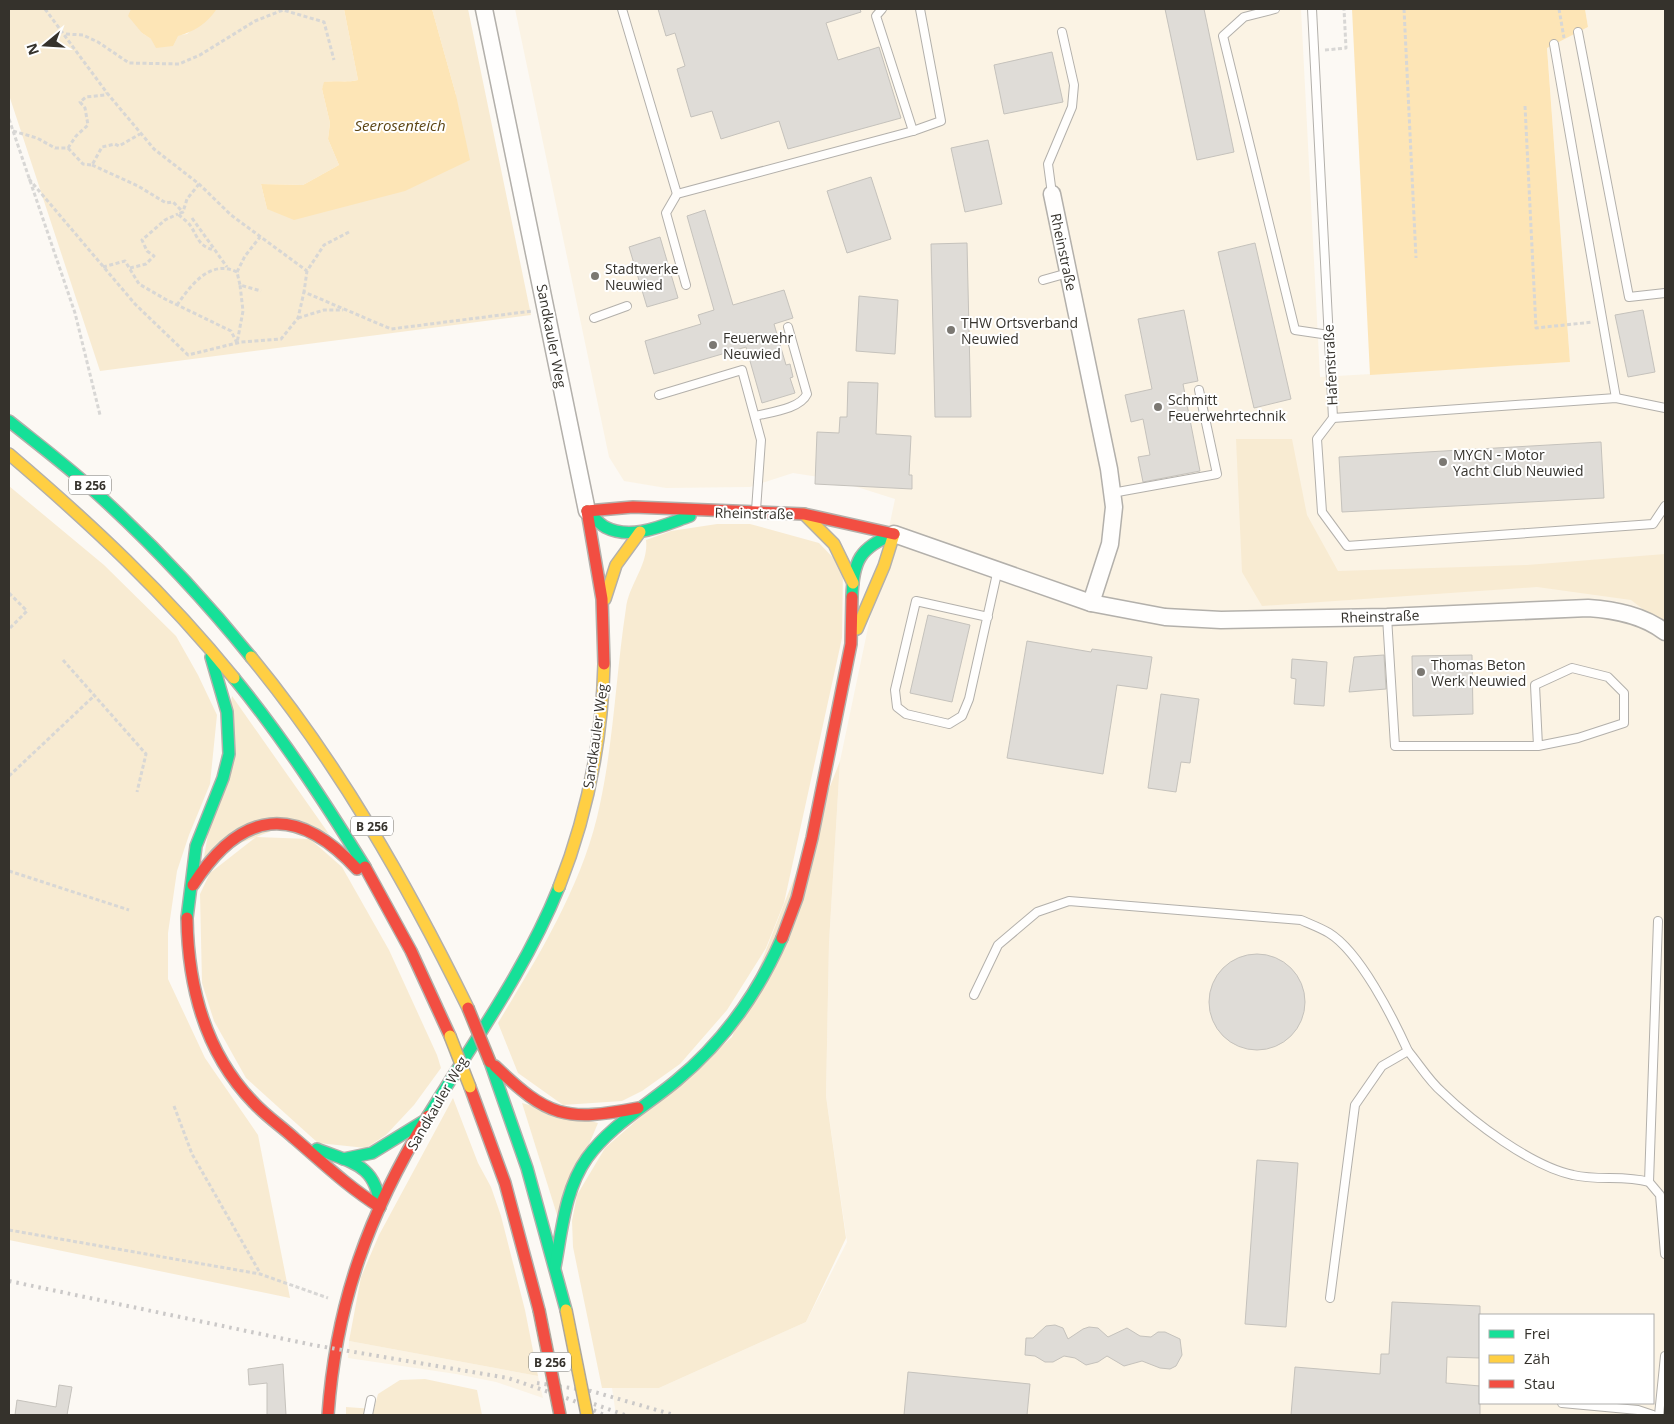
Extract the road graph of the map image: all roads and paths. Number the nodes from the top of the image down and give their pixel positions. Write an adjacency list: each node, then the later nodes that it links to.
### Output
1 (45, 9): 12 (path)
2 (484, 9): 49 (street, Sandkauler Weg)
3 (622, 9): 26 (lane)
4 (882, 9): 20 (lane)
5 (920, 9): 20 (lane)
6 (1275, 9): 55 (lane)
7 (1312, 9): 55 (lane, Hafenstraße)
8 (1344, 9): 14 (path)
9 (1404, 9): 34 (path)
10 (1062, 32): 27 (lane)
11 (1578, 32): 46 (lane)
12 (65, 34): 15 (path); 16 (path)
13 (1554, 44): 53 (lane)
14 (1333, 49)
15 (334, 60)
16 (107, 93): 21 (path); 22 (path)
17 (1525, 106): 53 (path)
18 (9, 119): 19 (path)
19 (13, 131): 22 (path); 24 (path)
20 (912, 131): 26 (lane)
21 (140, 134): 23 (path); 25 (path)
22 (68, 148): 23 (path)
23 (92, 165): 28 (path)
24 (29, 179): 35 (path); 61 (path)
25 (199, 184): 28 (path); 32 (path)
26 (677, 194): 43 (lane)
27 (1052, 194): 40 (street, Rheinstraße)
28 (183, 212): 29 (path)
29 (178, 214): 33 (path); 37 (path)
30 (192, 218): 33 (path)
31 (349, 232): 38 (path)
32 (260, 237): 38 (path); 39 (path)
33 (214, 250): 36 (path)
34 (1416, 258)
35 (103, 267): 37 (path); 56 (path)
36 (227, 267): 39 (path); 47 (path)
37 (130, 268): 47 (path)
38 (307, 271): 45 (path)
39 (237, 272): 42 (path)
40 (1068, 273): 41 (lane); 66 (street, Rheinstraße)
41 (1043, 280)
42 (240, 285): 44 (path); 56 (path)
43 (686, 285)
44 (261, 291)
45 (304, 292): 50 (path); 51 (path)
46 (1665, 292)
47 (177, 305): 56 (path)
48 (627, 306): 52 (lane)
49 (547, 309): 50 (path); 68 (street, Sandkauler Weg)
50 (346, 310): 51 (path)
51 (298, 318): 56 (path)
52 (594, 318)
53 (1602, 322): 59 (lane)
54 (788, 327): 62 (lane)
55 (1329, 335): 63 (lane, Hafenstraße)
56 (237, 343)
57 (1199, 390): 66 (lane)
58 (659, 395): 62 (lane)
59 (1616, 398): 60 (lane, Hafenstraße); 63 (lane, Hafenstraße)
60 (1665, 408)
61 (100, 415)
62 (756, 416): 70 (lane)
63 (1333, 418): 67 (lane)
64 (9, 421): 97 (main road, B 256, bridge)
65 (9, 454): 84 (main road, B 256)
66 (1112, 493): 77 (street, Rheinstraße)
67 (1665, 506)
68 (588, 511): 69 (main road, Rheinstraße); 72 (main road, Rheinstraße); 78 (main road, Sandkauler Weg)
69 (703, 512): 70 (main road, Rheinstraße); 72 (main road, Rheinstraße)
70 (756, 512): 71 (main road, Rheinstraße)
71 (804, 514): 73 (main road, Rheinstraße); 75 (main road)
72 (640, 532): 78 (main road)
73 (894, 534): 74 (street, Rheinstraße); 75 (main road); 83 (main road)
74 (998, 569): 77 (street, Rheinstraße); 79 (lane)
75 (853, 583): 83 (main road)
76 (9, 593): 81 (path)
77 (1091, 603): 80 (street, Rheinstraße)
78 (603, 613): 100 (main road, Sandkauler Weg)
79 (988, 617): 79 (lane)
80 (1387, 617): 82 (street, Rheinstraße); 87 (lane)
81 (9, 629)
82 (1665, 632)
83 (851, 642): 99 (main road)
84 (207, 645): 91 (main road); 92 (main road, B 256)
85 (63, 660): 86 (path)
86 (95, 695): 88 (path); 89 (path)
87 (1538, 746): 87 (lane)
88 (9, 776)
89 (137, 792)
90 (9, 871): 93 (path)
91 (190, 891): 92 (main road); 101 (main road)
92 (384, 897): 116 (main road, B 256, bridge)
93 (129, 910)
94 (1658, 921): 103 (lane)
95 (974, 995): 96 (lane)
96 (1408, 1051): 103 (lane); 109 (lane)
97 (490, 1062): 99 (main road); 107 (main road, B 256)
98 (174, 1106): 108 (path)
99 (638, 1108): 107 (main road)
100 (424, 1121): 102 (main road); 104 (main road, Sandkauler Weg)
101 (300, 1142): 102 (main road); 104 (main road)
102 (343, 1159): 104 (main road)
103 (1649, 1182): 106 (lane)
104 (380, 1207): 110 (main road, Sandkauler Weg)
105 (9, 1230): 108 (path)
106 (1665, 1254)
107 (555, 1268): 117 (main road, B 256, bridge)
108 (260, 1274): 110 (path)
109 (1330, 1298)
110 (345, 1304): 114 (main road, Sandkauler Weg)
111 (1665, 1356): 119 (lane)
112 (371, 1400): 115 (lane)
113 (1573, 1404): 118 (lane)
114 (328, 1415)
115 (368, 1415)
116 (560, 1415)
117 (586, 1415)
118 (1653, 1415)
119 (1659, 1415)

